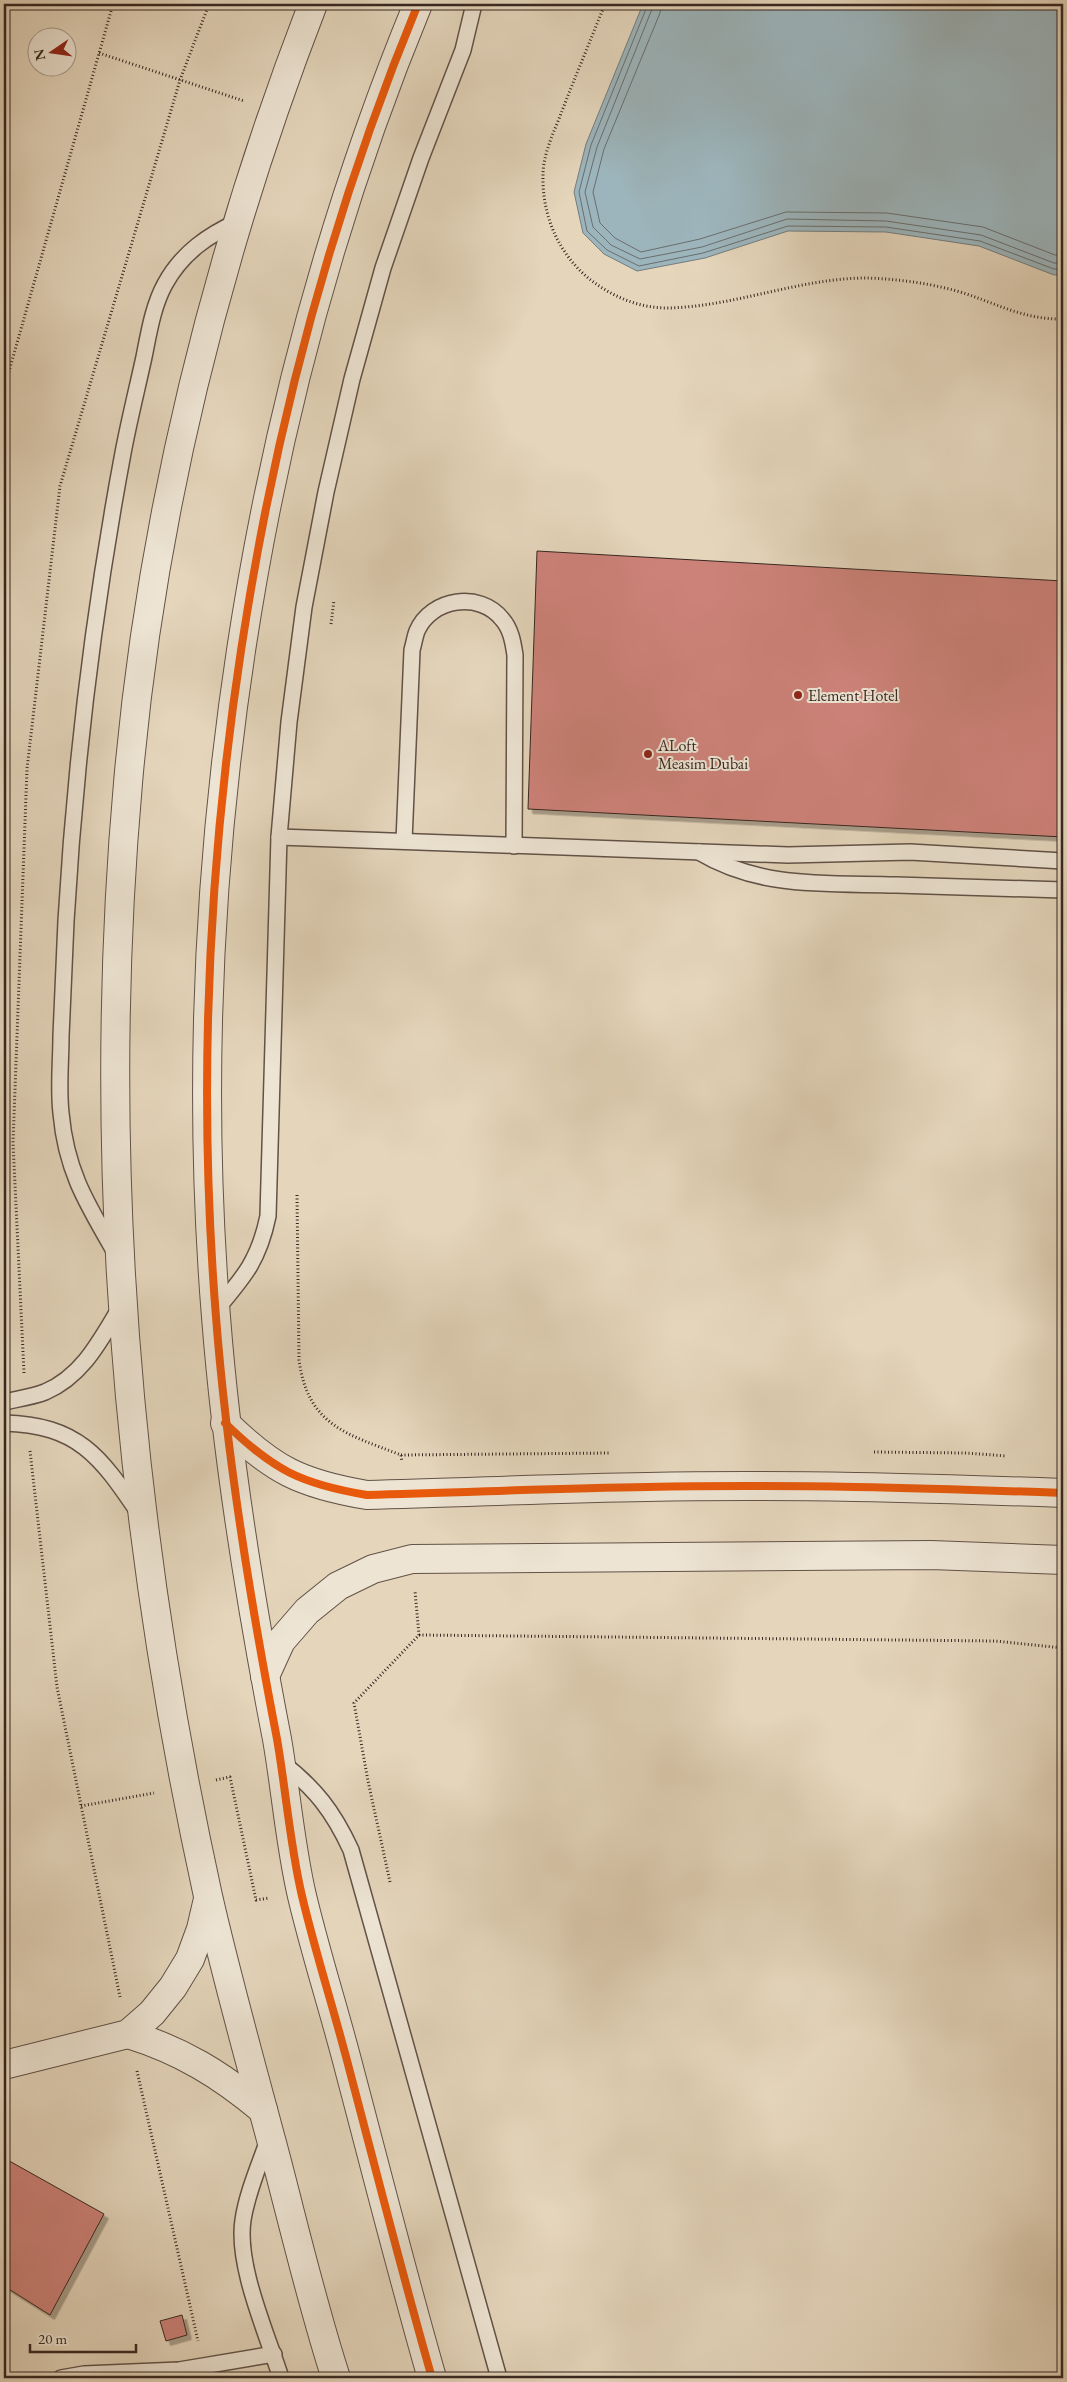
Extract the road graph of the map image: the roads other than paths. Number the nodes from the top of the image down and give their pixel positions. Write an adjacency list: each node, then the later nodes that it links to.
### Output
1 (313, 4): 4 (street)
2 (418, 4): 13 (street)
3 (474, 4): 5 (lane)
4 (239, 221): 11 (street); 11 (lane)
5 (279, 837): 6 (lane); 13 (lane)
6 (404, 841): 7 (lane); 7 (lane)
7 (514, 846): 8 (lane)
8 (698, 852): 9 (lane); 10 (lane)
9 (1063, 861)
10 (1063, 890)
11 (122, 1264): 12 (street)
12 (124, 1301): 14 (lane); 18 (street)
13 (215, 1311): 16 (street)
14 (4, 1402)
15 (4, 1423): 18 (lane)
16 (225, 1423): 17 (street); 20 (street)
17 (1063, 1493)
18 (142, 1518): 22 (street)
19 (1063, 1560): 20 (street)
20 (265, 1676): 21 (street)
21 (281, 1762): 30 (street); 31 (lane)
22 (208, 1896): 23 (street); 25 (street)
23 (128, 2034): 24 (street); 25 (street)
24 (4, 2065)
25 (266, 2122): 26 (lane); 29 (street)
26 (274, 2354): 27 (lane); 28 (lane)
27 (61, 2378)
28 (282, 2378)
29 (336, 2378)
30 (432, 2378)
31 (499, 2378)

